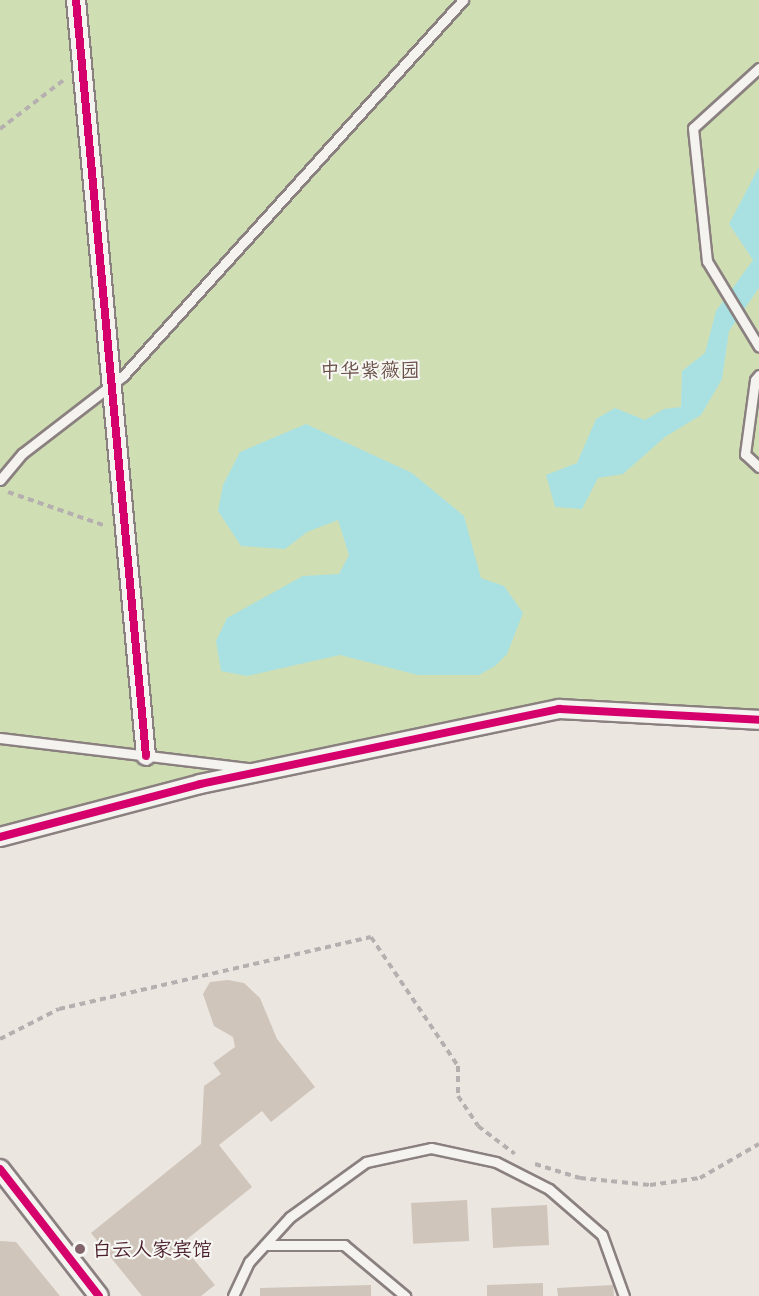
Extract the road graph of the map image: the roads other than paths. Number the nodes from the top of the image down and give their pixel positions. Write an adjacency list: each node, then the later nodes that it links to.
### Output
1 (76, 0): 6 (street)
2 (463, 0): 6 (lane)
3 (759, 68): 4 (lane)
4 (759, 347)
5 (759, 375): 7 (lane)
6 (113, 384): 8 (lane); 11 (street)
7 (759, 467)
8 (0, 480)
9 (759, 720): 12 (street)
10 (0, 738): 11 (lane)
11 (146, 756): 12 (lane)
12 (264, 770): 13 (street)
13 (0, 837)
14 (0, 1169): 16 (street)
15 (265, 1245): 17 (lane); 18 (lane); 19 (lane)
16 (99, 1296)
17 (234, 1296)
18 (405, 1296)
19 (624, 1296)

